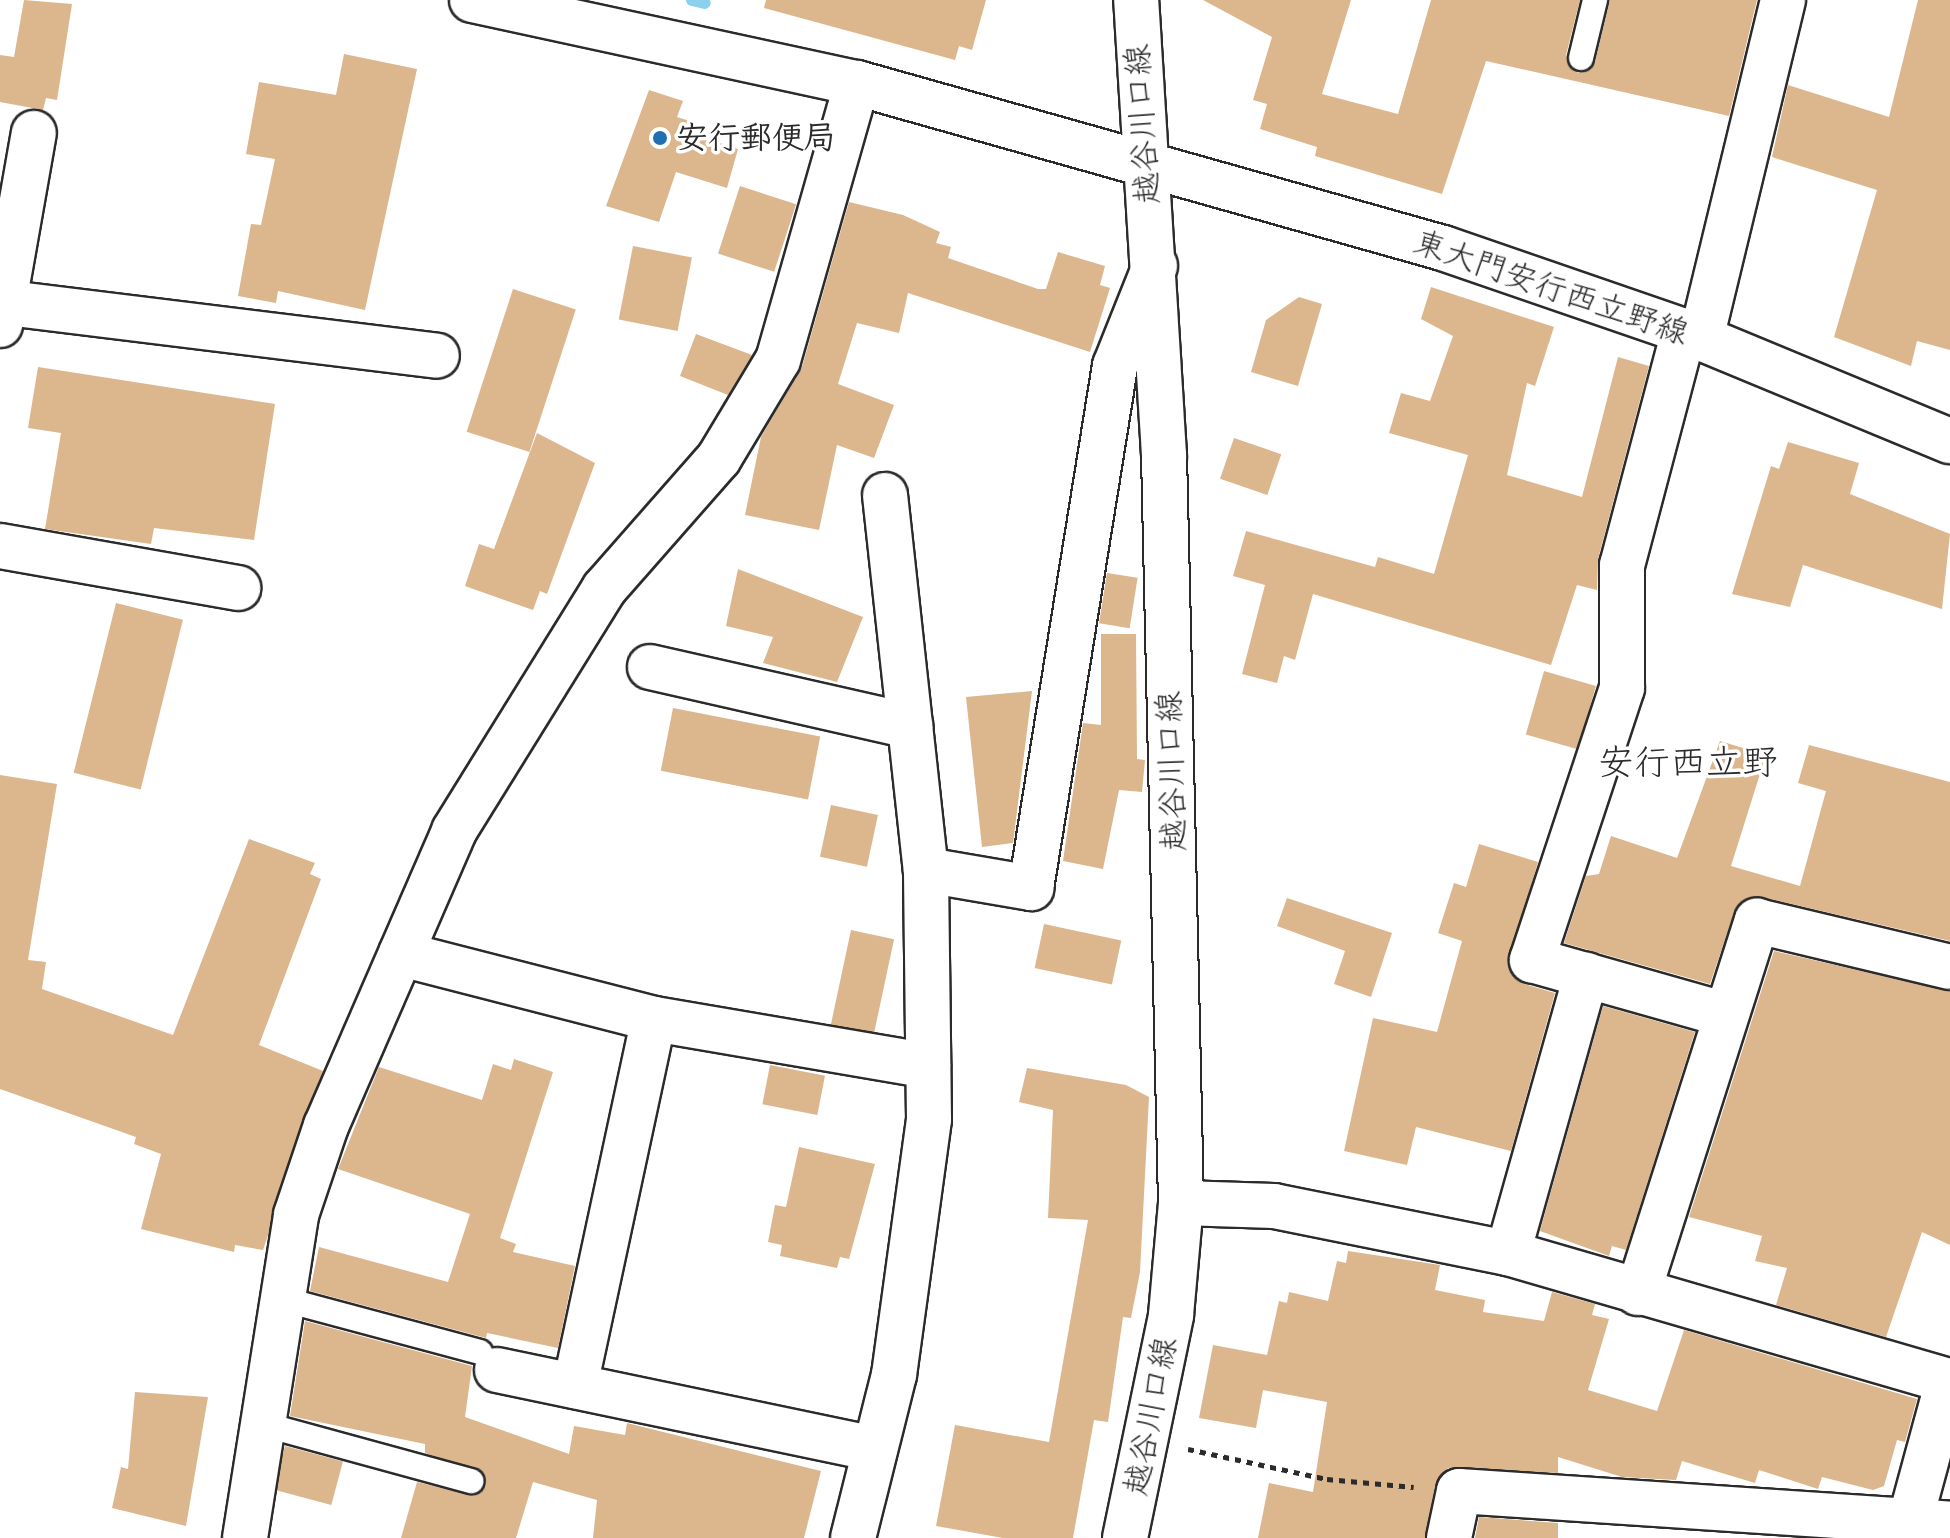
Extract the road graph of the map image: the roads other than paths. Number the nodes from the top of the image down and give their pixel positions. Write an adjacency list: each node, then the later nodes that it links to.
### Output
1 (472, 0): 5 (street, 東大門安行西立野線)
2 (1136, 0): 9 (street, 越谷川口線)
3 (1595, 0): 6 (lane)
4 (1783, 0): 12 (street)
5 (539, 7): 7 (street, 東大門安行西立野線)
6 (1581, 58)
7 (857, 83): 9 (street, 東大門安行西立野線); 21 (street)
8 (34, 133): 11 (street)
9 (1142, 163): 10 (street, 越谷川口線); 12 (street, 東大門安行西立野線)
10 (1155, 266): 20 (street); 27 (street, 越谷川口線)
11 (1, 310): 13 (street)
12 (1692, 335): 14 (street, 東大門安行西立野線); 23 (street)
13 (437, 356)
14 (1950, 441)
15 (885, 495): 19 (street)
16 (0, 546): 17 (street)
17 (238, 588)
18 (650, 667): 19 (street)
19 (910, 726): 20 (street)
20 (926, 870): 26 (street)
21 (401, 954): 25 (street); 30 (street)
22 (1950, 967): 24 (street)
23 (1586, 975): 24 (street); 28 (street)
24 (1723, 1014): 29 (street)
25 (654, 1019): 26 (street); 32 (street)
26 (928, 1066): 34 (street)
27 (1181, 1203): 28 (street); 40 (street, 越谷川口線)
28 (1508, 1253): 29 (street)
29 (1638, 1293): 36 (street)
30 (282, 1299): 31 (lane); 33 (street)
31 (488, 1361): 32 (street)
32 (575, 1386): 34 (street)
33 (266, 1425): 35 (lane); 38 (street)
34 (875, 1449): 39 (street)
35 (471, 1481)
36 (1930, 1523): 37 (street)
37 (1693, 1524): 41 (street)
38 (245, 1538)
39 (853, 1538)
40 (1125, 1538)
41 (1449, 1538)

